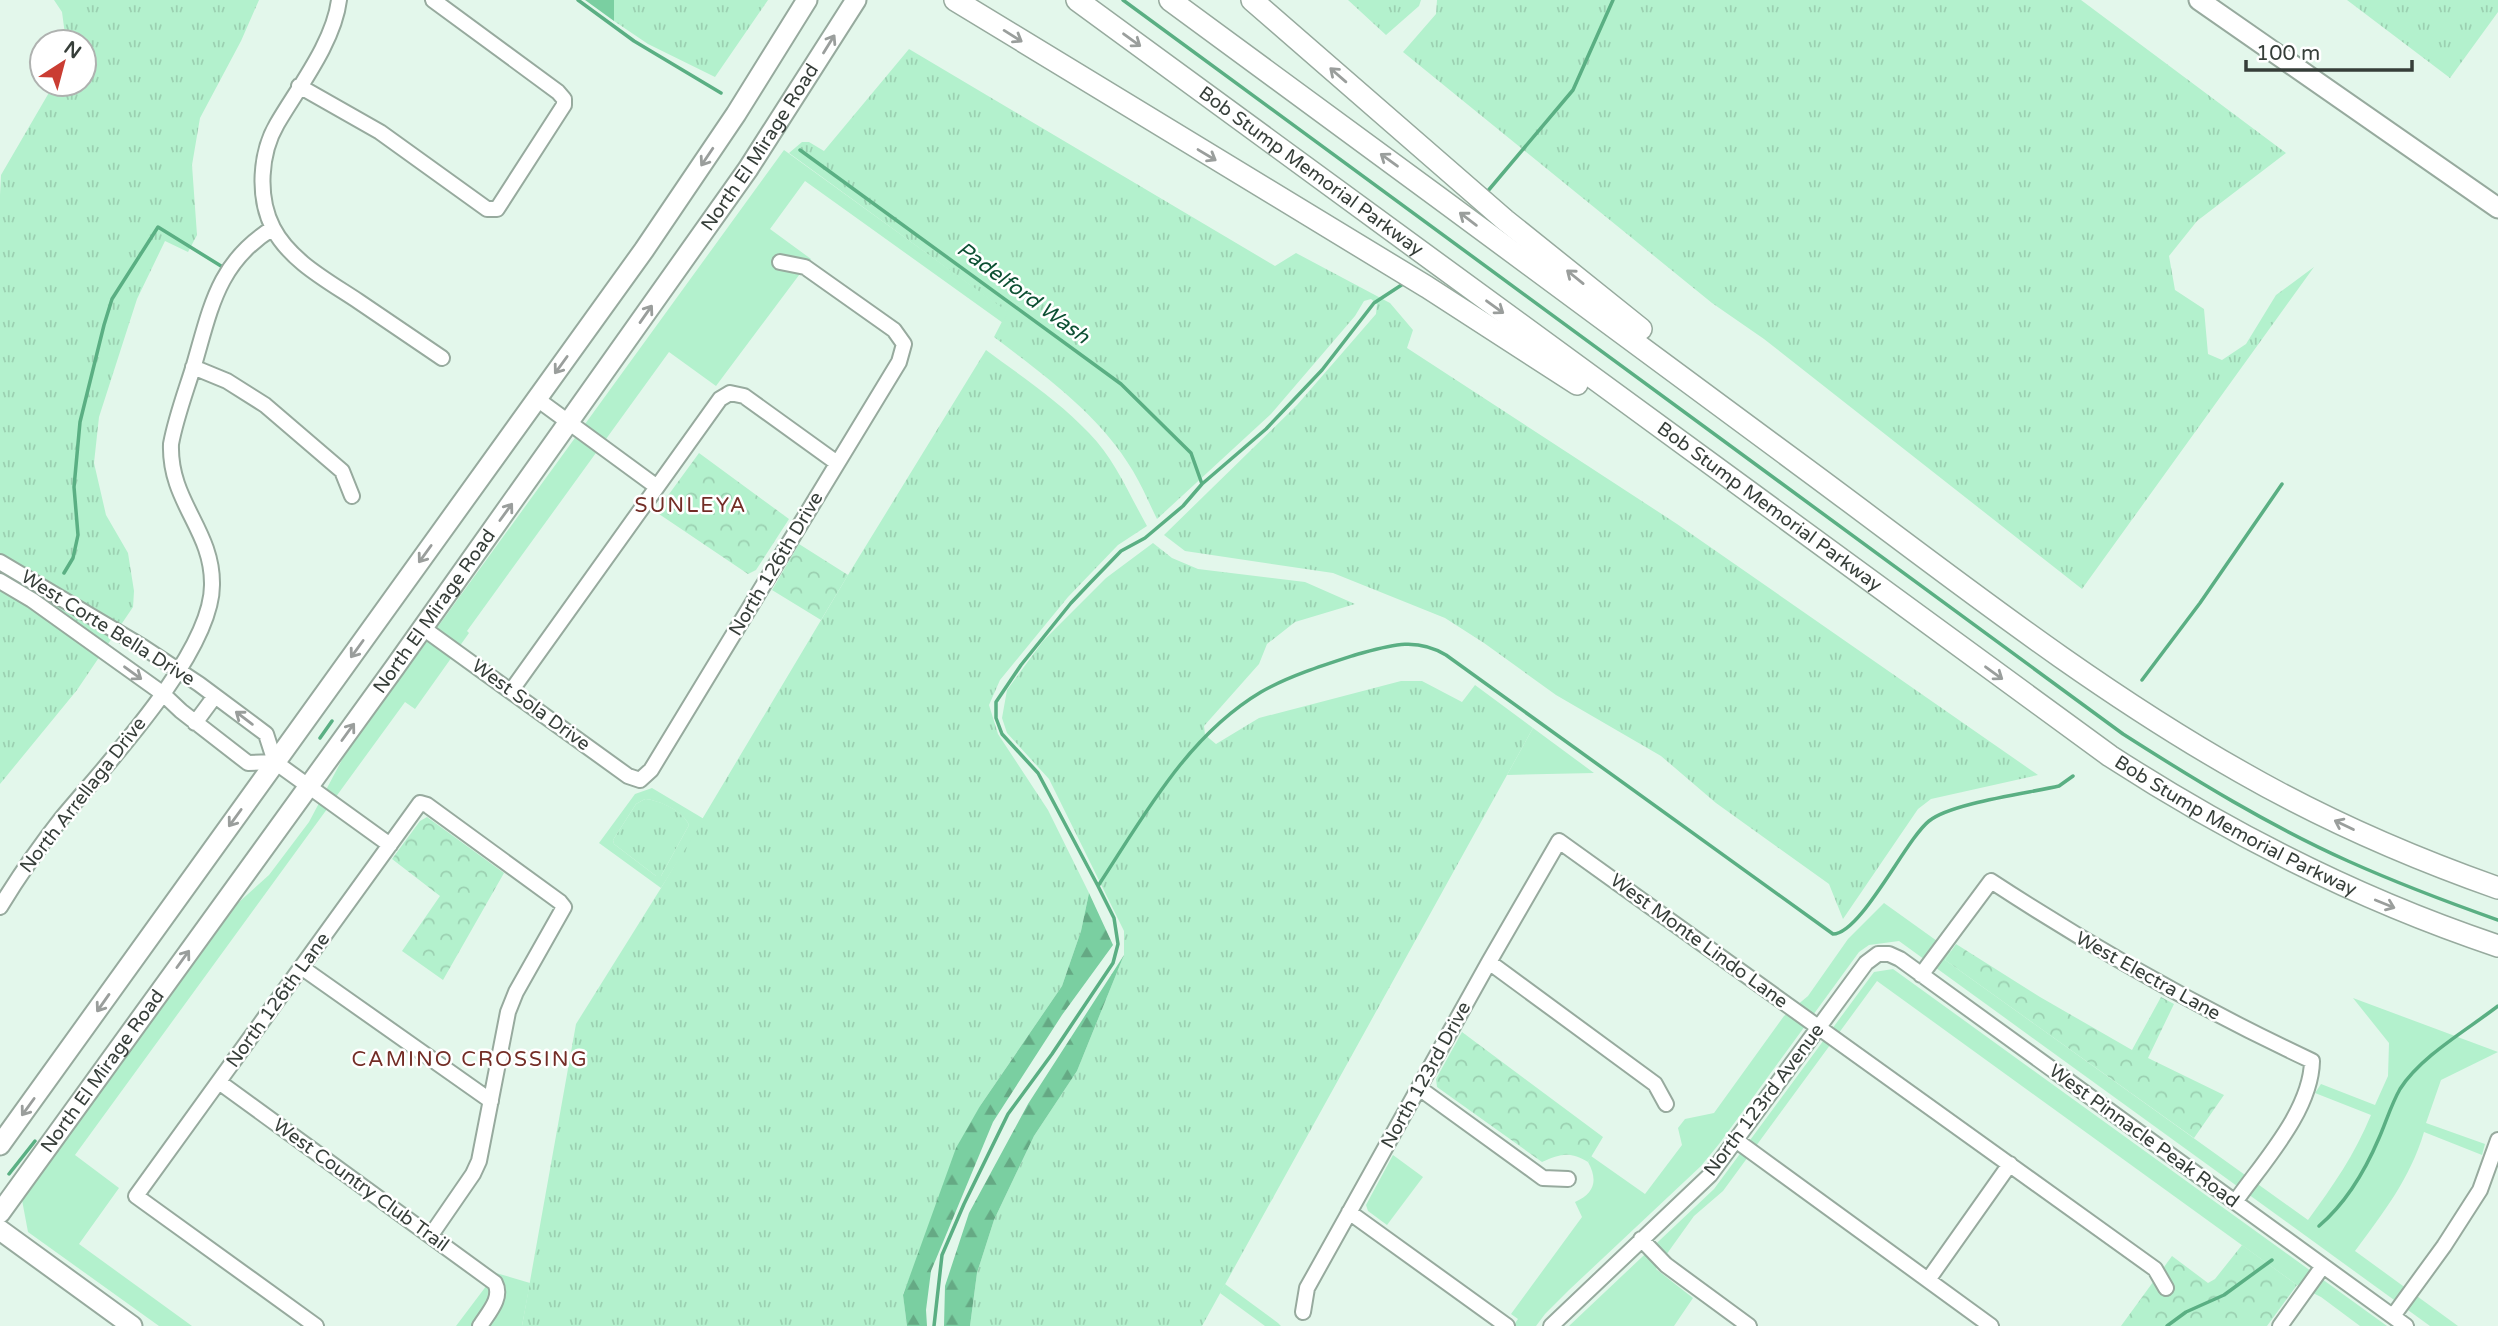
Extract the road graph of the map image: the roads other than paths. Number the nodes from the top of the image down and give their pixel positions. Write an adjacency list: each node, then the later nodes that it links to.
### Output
1 (339, 0): 10 (street)
2 (433, 0): 10 (street)
3 (807, 0): 17 (main road, North El Mirage Road, one-way to 17)
4 (856, 0): 18 (main road, North El Mirage Road, one-way to 4)
5 (955, 0): 25 (highway, one-way to 25)
6 (1077, 0): 25 (highway, Bob Stump Memorial Parkway, one-way to 25)
7 (1170, 0): 13 (highway, one-way to 7)
8 (1252, 0): 13 (highway, one-way to 8)
9 (2199, 0): 11 (main road)
10 (299, 86): 12 (street)
11 (2498, 208)
12 (273, 228): 15 (street); 16 (street, North Arrellaga Drive)
13 (1499, 229): 36 (highway, one-way to 13)
14 (780, 262): 19 (street, North 126th Drive)
15 (442, 358)
16 (193, 367): 21 (street); 26 (street, North Arrellaga Drive)
17 (537, 399): 18 (street); 31 (main road, North El Mirage Road, one-way to 31)
18 (569, 423): 20 (street); 24 (main road, North El Mirage Road, one-way to 18)
19 (837, 463): 20 (street); 32 (street, North 126th Drive)
20 (657, 486): 28 (street)
21 (352, 496)
22 (0, 562): 26 (street, West Corte Bella Drive)
23 (0, 581): 27 (street, West Corte Bella Drive, one-way to 27)
24 (423, 628): 28 (street, West Sola Drive); 33 (main road, North El Mirage Road, one-way to 24)
25 (1962, 649): 38 (highway, Bob Stump Memorial Parkway, one-way to 38)
26 (179, 669): 27 (street, North Arrellaga Drive); 29 (street, West Corte Bella Drive)
27 (165, 689): 30 (street, West Corte Bella Drive); 37 (street, North Arrellaga Drive)
28 (511, 691): 32 (street, West Sola Drive)
29 (215, 696): 30 (street, West Corte Bella Drive); 31 (street, West Corte Bella Drive, one-way to 29)
30 (195, 723): 31 (street, West Corte Bella Drive)
31 (275, 762): 33 (street, West Corte Bella Drive); 50 (main road, North El Mirage Road, one-way to 50)
32 (640, 780)
33 (309, 787): 35 (street, West Corte Bella Drive); 55 (main road, North El Mirage Road, one-way to 33)
34 (1559, 841): 40 (street, North 123rd Drive); 43 (street, West Monte Lindo Lane)
35 (390, 845): 41 (street, North 126th Lane); 46 (street, North 126th Lane)
36 (2498, 888)
37 (0, 906)
38 (2498, 946)
39 (1878, 954): 42 (street, West Pinnacle Peak Road); 43 (street, North 123rd Avenue)
40 (1489, 962): 45 (street, North 123rd Drive); 47 (street)
41 (301, 967): 44 (street, North 126th Lane); 46 (street)
42 (1922, 975): 53 (street, West Pinnacle Peak Road); 53 (street, West Electra Lane)
43 (1819, 1027): 49 (street, North 123rd Avenue); 51 (street, West Monte Lindo Lane)
44 (219, 1082): 57 (street, West Country Club Trail); 65 (street, North 126th Lane)
45 (1419, 1087): 52 (street); 54 (street, North 123rd Drive)
46 (491, 1101): 57 (street)
47 (1666, 1104)
48 (2498, 1140): 63 (street)
49 (1737, 1141): 58 (street, North 123rd Avenue); 60 (street)
50 (0, 1145)
51 (2010, 1164): 60 (street); 61 (street, West Monte Lindo Lane)
52 (1568, 1179)
53 (2235, 1202): 59 (street, West Pinnacle Peak Road)
54 (1349, 1212): 62 (street, North 123rd Drive); 67 (street)
55 (0, 1213)
56 (0, 1230): 64 (main road)
57 (431, 1236): 66 (street, West Country Club Trail)
58 (1641, 1239): 68 (street, North 123rd Avenue); 69 (street)
59 (2323, 1266): 63 (street, West Pinnacle Peak Road); 71 (street)
60 (1928, 1280): 70 (street)
61 (2166, 1288)
62 (1303, 1312)
63 (2393, 1316): 72 (street, West Pinnacle Peak Road)
64 (132, 1326)
65 (316, 1326)
66 (480, 1326)
67 (1507, 1326)
68 (1551, 1326)
69 (1749, 1326)
70 (1991, 1326)
71 (2280, 1326)
72 (2406, 1326)

